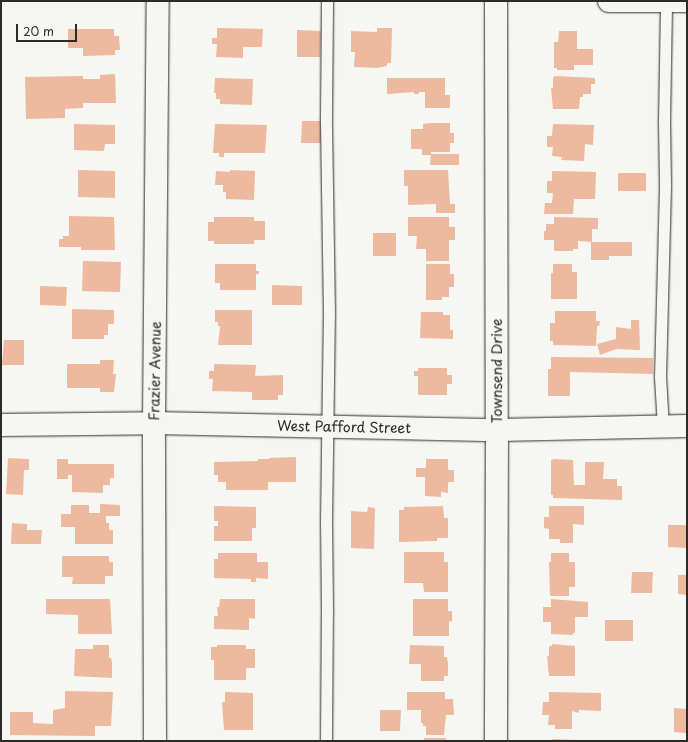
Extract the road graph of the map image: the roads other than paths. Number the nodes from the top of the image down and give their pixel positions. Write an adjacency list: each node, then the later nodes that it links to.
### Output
1 (158, 1): 8 (street, Frazier Avenue)
2 (327, 1): 12 (lane)
3 (496, 1): 13 (street, Townsend Drive)
4 (609, 1): 5 (street)
5 (660, 1): 6 (street)
6 (666, 1): 7 (street); 10 (lane)
7 (687, 1)
8 (154, 423): 9 (street, West Pafford Street); 12 (street, West Pafford Street); 14 (street, Frazier Avenue)
9 (1, 425)
10 (663, 426): 11 (street, West Pafford Street); 13 (street, West Pafford Street)
11 (687, 426)
12 (327, 427): 13 (street, West Pafford Street); 15 (lane)
13 (497, 430): 16 (street, Townsend Drive)
14 (155, 741)
15 (326, 741)
16 (496, 741)

